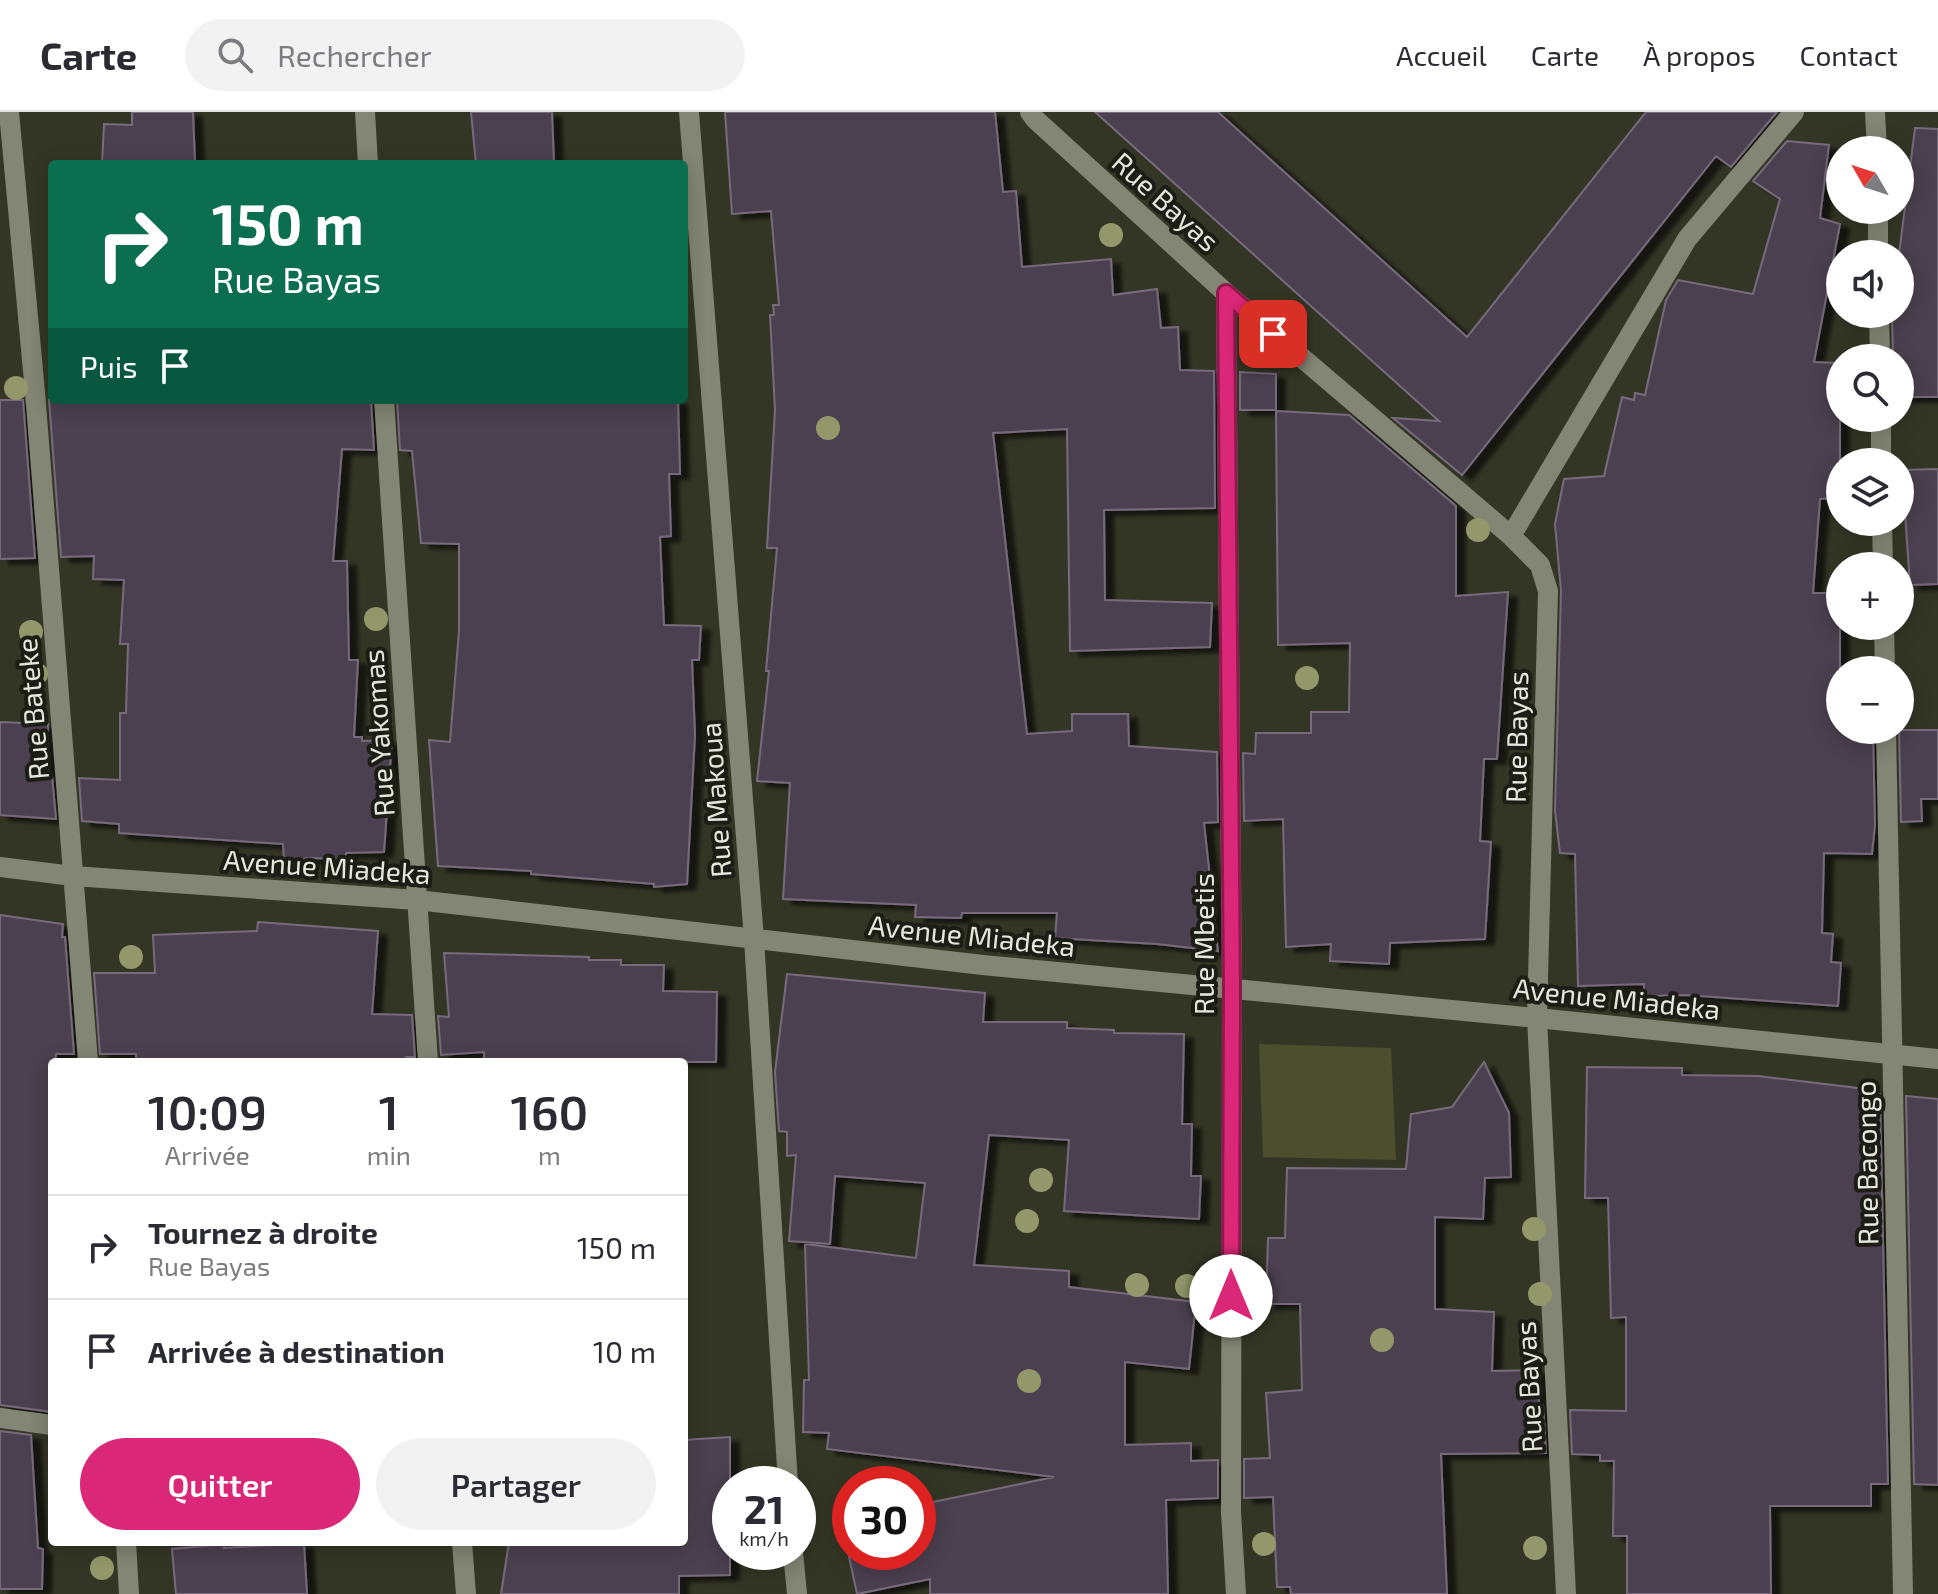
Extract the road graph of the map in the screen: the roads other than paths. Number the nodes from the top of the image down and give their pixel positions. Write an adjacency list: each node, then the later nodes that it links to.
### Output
1 (9, 112): 14 (street, Rue Bateke)
2 (365, 112): 8 (street)
3 (689, 112): 16 (street, Rue Makoua)
4 (1030, 112): 9 (street, Rue Bayas)
5 (1794, 112): 11 (street)
6 (1875, 112): 7 (street)
7 (1876, 136)
8 (368, 160)
9 (1226, 293): 11 (street, Rue Bayas); 17 (street, Rue Mbetis)
10 (384, 404): 15 (street, Rue Yakomas)
11 (1511, 536): 18 (street, Rue Bayas)
12 (1886, 744): 19 (street, Rue Bacongo)
13 (0, 867): 14 (street, Avenue Miadeka)
14 (73, 876): 15 (street, Avenue Miadeka); 20 (street, Rue Bateke)
15 (417, 900): 16 (street, Avenue Miadeka); 21 (street, Rue Yakomas)
16 (754, 939): 17 (street, Avenue Miadeka); 25 (street, Rue Makoua)
17 (1232, 989): 18 (street, Avenue Miadeka); 32 (street, Rue Mbetis)
18 (1537, 1018): 19 (street, Avenue Miadeka); 33 (street, Rue Bayas)
19 (1891, 1053): 22 (street, Avenue Miadeka); 34 (street, Rue Bacongo)
20 (88, 1058)
21 (428, 1058)
22 (1938, 1059)
23 (0, 1418): 24 (street)
24 (48, 1424)
25 (787, 1466)
26 (126, 1546): 29 (street)
27 (462, 1546): 30 (street)
28 (795, 1570): 31 (street)
29 (129, 1594)
30 (466, 1594)
31 (797, 1594)
32 (1236, 1594)
33 (1566, 1594)
34 (1903, 1594)

